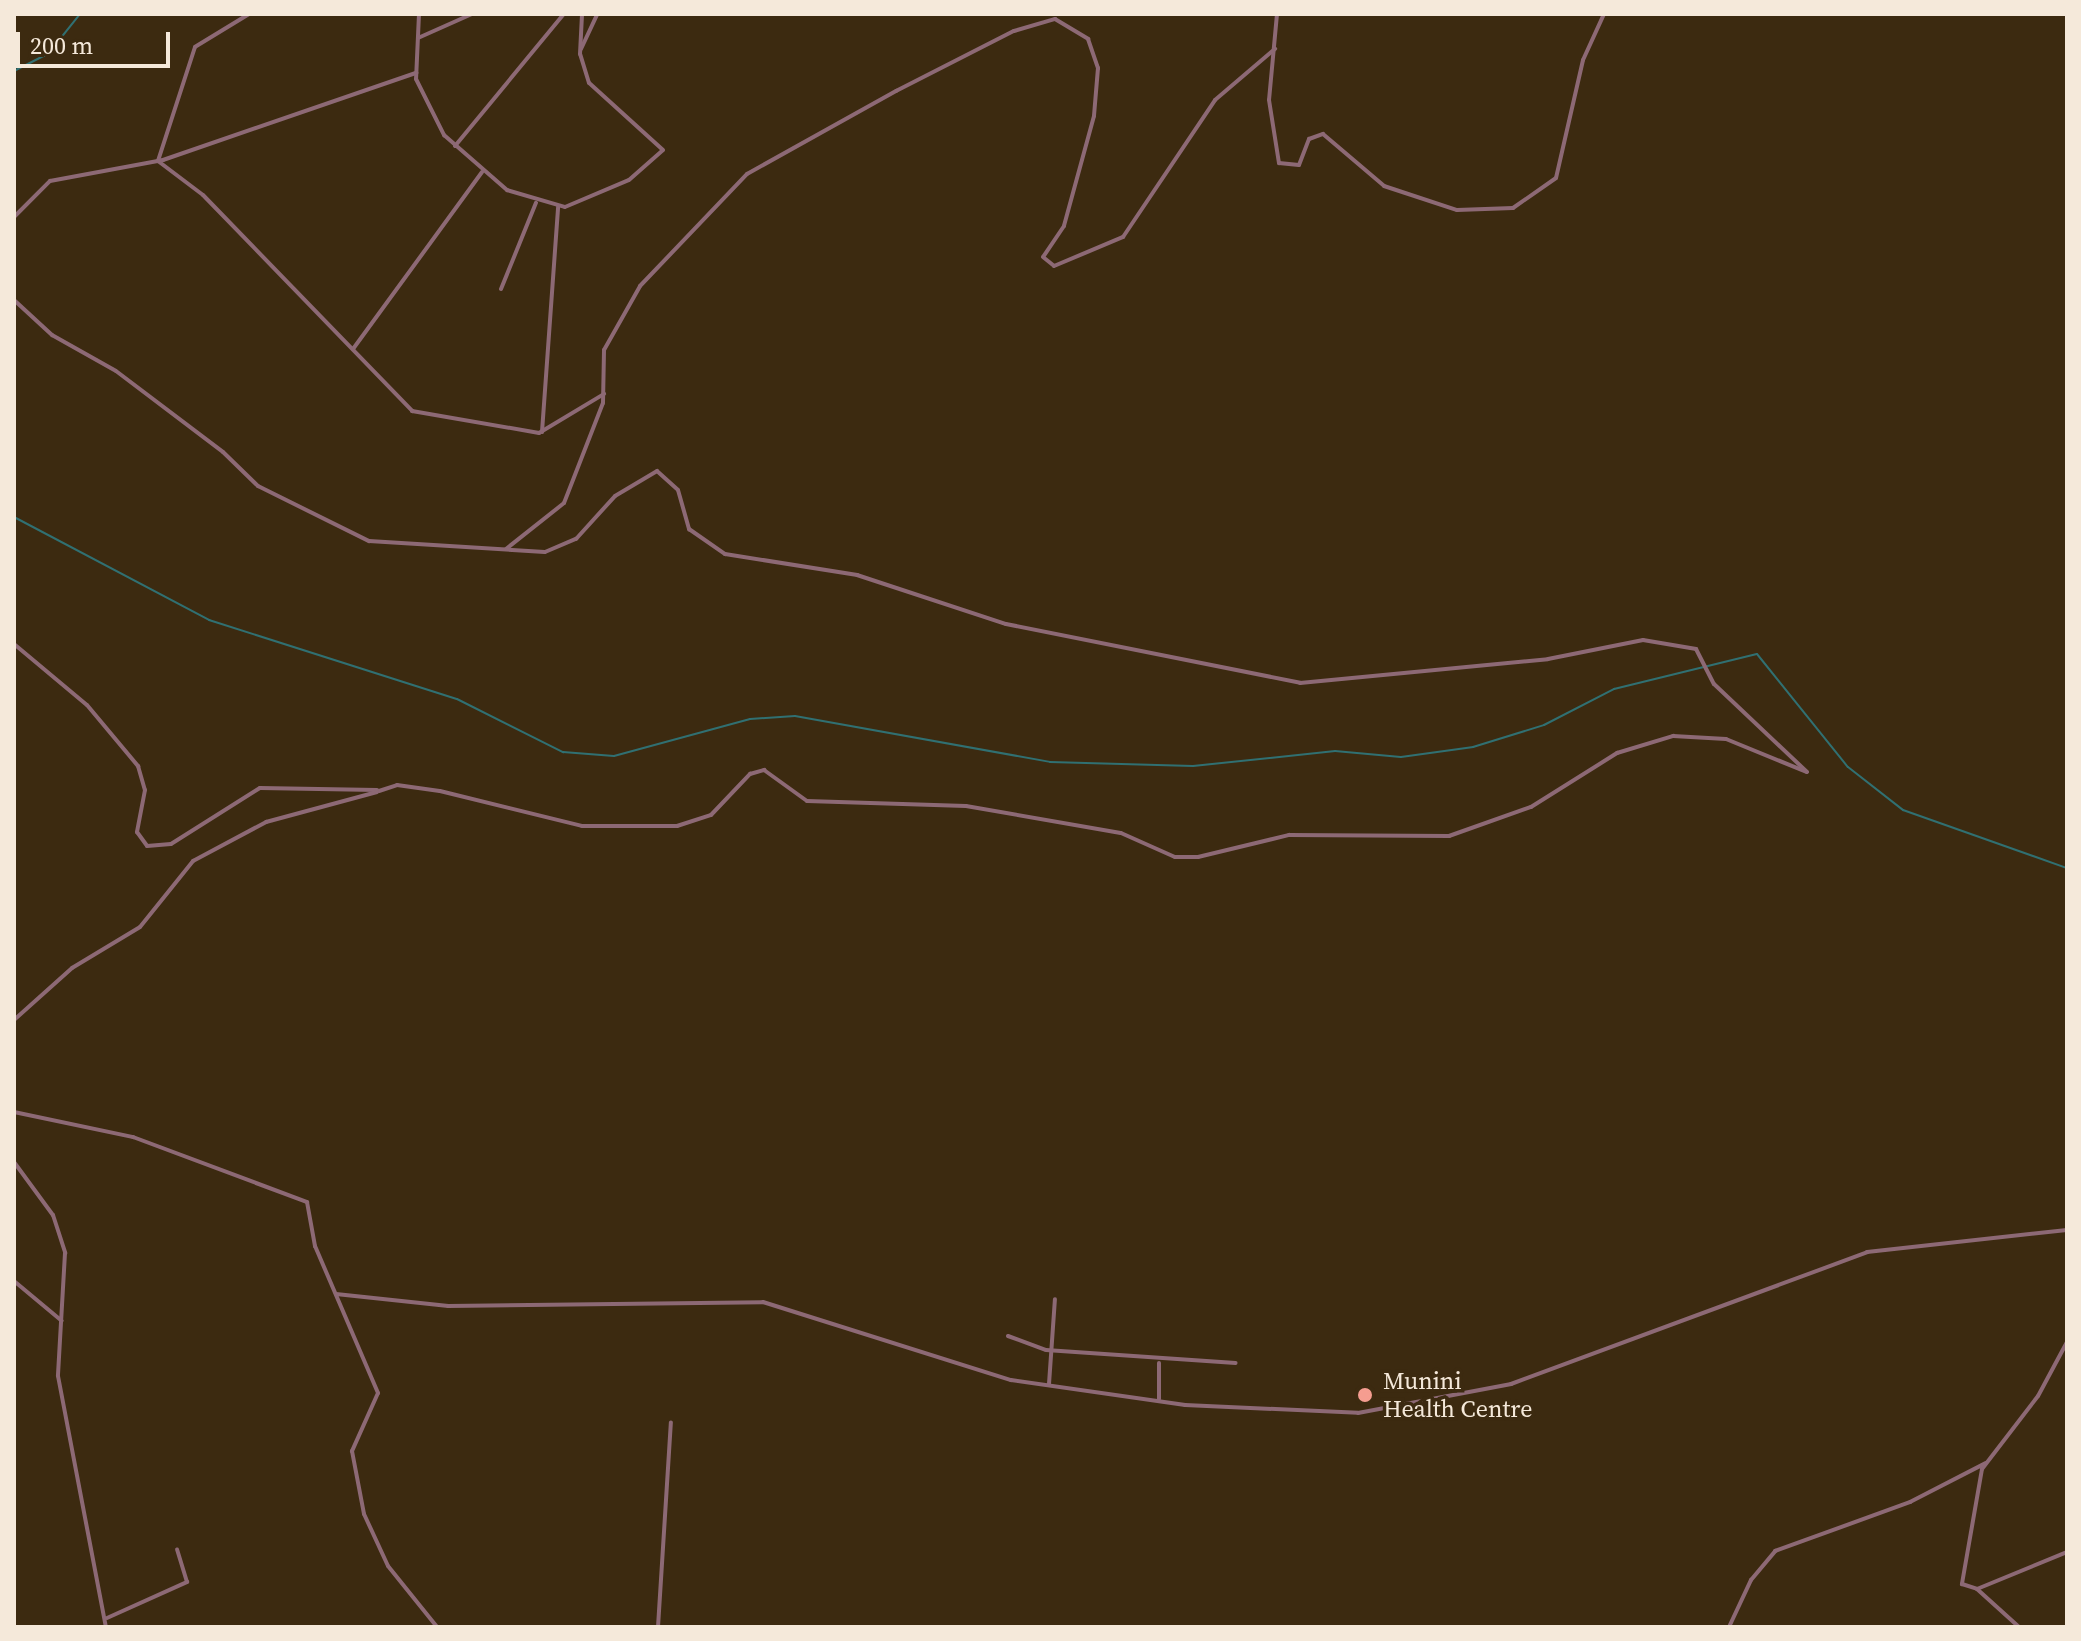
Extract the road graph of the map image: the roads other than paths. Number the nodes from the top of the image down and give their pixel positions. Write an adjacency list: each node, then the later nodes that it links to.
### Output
1 (249, 14): 14 (street)
2 (419, 14): 9 (street)
3 (472, 14): 9 (street)
4 (564, 14): 13 (street)
5 (582, 14): 11 (street)
6 (597, 14): 11 (street)
7 (1604, 14): 10 (street)
8 (1278, 15): 10 (street)
9 (418, 38): 12 (street)
10 (1275, 49): 22 (street)
11 (580, 51): 17 (street)
12 (416, 73): 13 (street); 14 (street)
13 (455, 146): 15 (street)
14 (158, 161): 18 (street); 21 (street)
15 (482, 172): 16 (street); 21 (street)
16 (536, 203): 17 (street); 19 (street)
17 (558, 207): 23 (street)
18 (14, 217)
19 (501, 289)
20 (14, 300): 24 (street)
21 (353, 349): 23 (street)
22 (604, 394): 23 (street); 24 (street)
23 (542, 432)
24 (500, 551): 26 (street)
25 (14, 644): 26 (street)
26 (379, 791): 27 (street)
27 (14, 1020)
28 (14, 1112): 32 (street)
29 (14, 1162): 34 (street)
30 (2067, 1230): 41 (street)
31 (14, 1281): 34 (street)
32 (336, 1294): 40 (street); 49 (street)
33 (1055, 1299): 37 (street)
34 (62, 1321): 47 (street)
35 (1008, 1336): 37 (street)
36 (2067, 1342): 43 (street)
37 (1046, 1350): 38 (street); 40 (street)
38 (1159, 1363): 39 (street); 41 (street)
39 (1236, 1363)
40 (1049, 1384): 41 (street)
41 (1159, 1399)
42 (671, 1422): 50 (street)
43 (1988, 1462): 46 (street); 51 (street)
44 (177, 1550): 47 (street)
45 (2067, 1552): 46 (street)
46 (1977, 1589): 52 (street)
47 (107, 1618): 48 (street)
48 (107, 1626)
49 (437, 1627)
50 (658, 1627)
51 (1729, 1627)
52 (2019, 1627)

